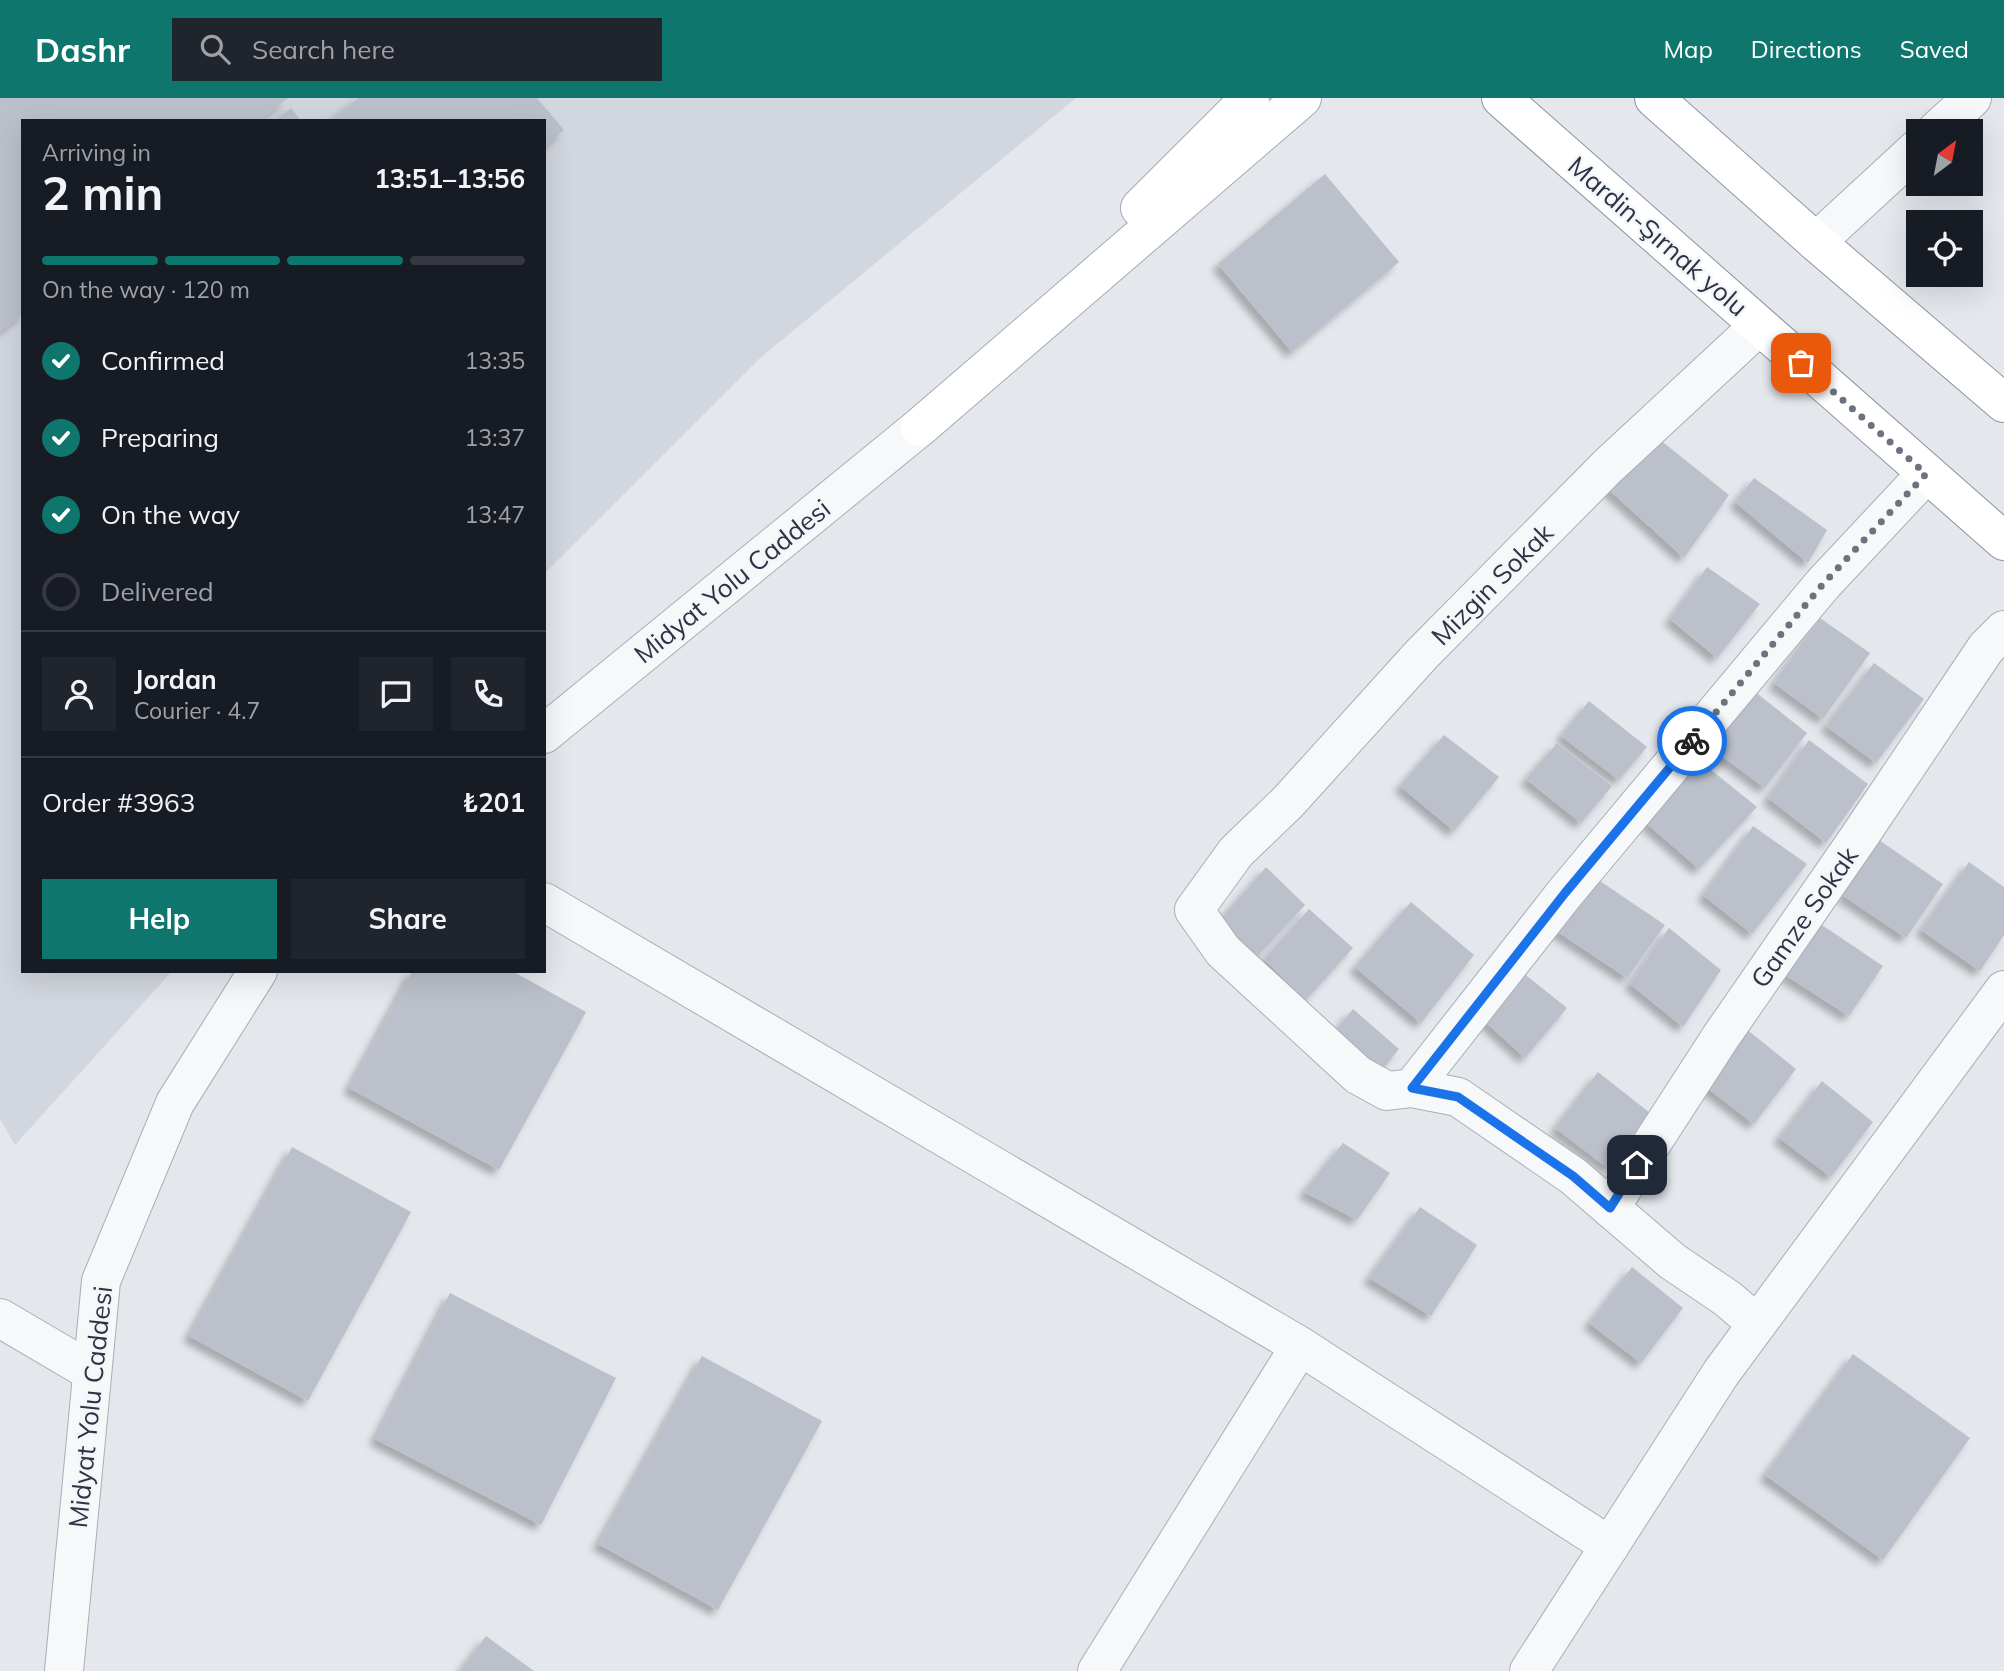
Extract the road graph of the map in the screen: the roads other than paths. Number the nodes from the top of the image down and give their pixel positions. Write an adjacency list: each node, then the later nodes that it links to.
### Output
1 (1250, 98): 11 (main road)
2 (1302, 98): 11 (main road)
3 (1501, 98): 9 (main road, Mardin-Şırnak yolu)
4 (1654, 98): 8 (main road)
5 (1972, 98): 6 (street)
6 (1949, 119)
7 (1906, 159): 8 (street)
8 (1816, 242): 10 (main road)
9 (1759, 326): 12 (main road, Mardin-Şırnak yolu); 19 (street, Mizgin Sokak)
10 (2004, 403)
11 (920, 427): 15 (street, Midyat Yolu Caddesi)
12 (1926, 474): 13 (main road, Mardin-Şırnak yolu); 19 (street)
13 (2004, 541)
14 (2004, 630): 20 (street, Gamze Sokak)
15 (546, 732)
16 (546, 903): 23 (street)
17 (257, 973): 24 (street, Midyat Yolu Caddesi)
18 (2004, 990): 22 (street)
19 (1412, 1088): 20 (street)
20 (1610, 1208): 22 (street)
21 (0, 1318): 24 (street)
22 (1757, 1324): 25 (street)
23 (1300, 1346): 25 (street); 26 (street)
24 (92, 1372): 27 (street, Midyat Yolu Caddesi)
25 (1610, 1546): 28 (street)
26 (1104, 1668)
27 (64, 1671)
28 (1529, 1671)

